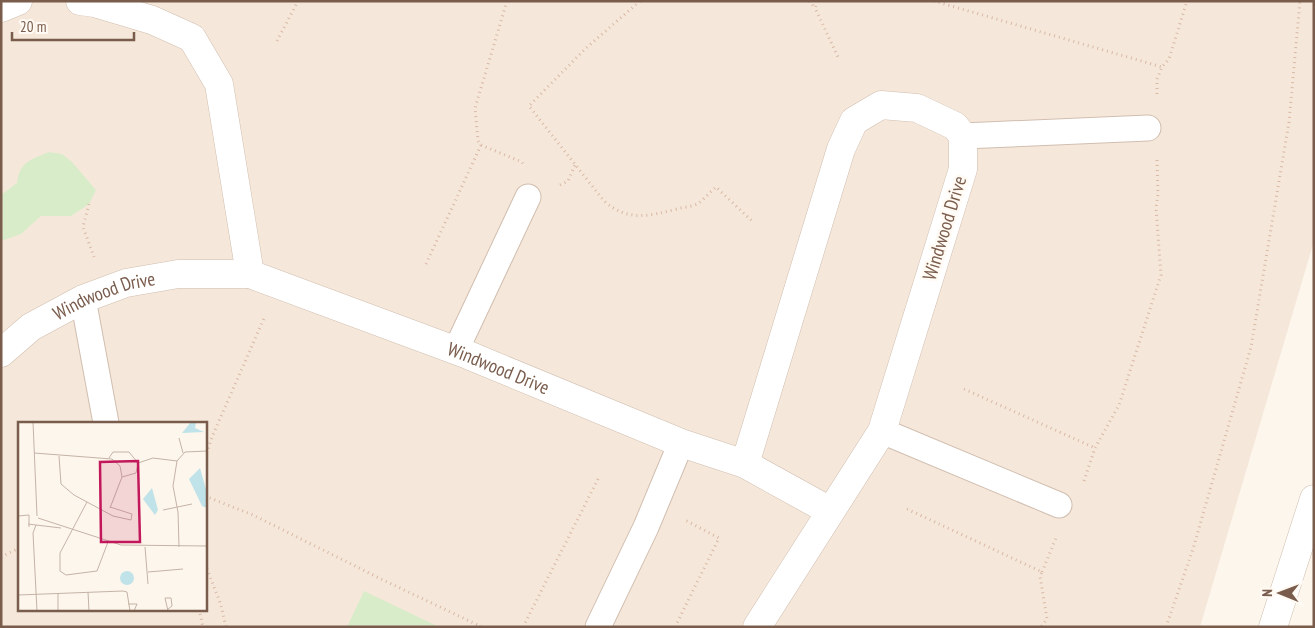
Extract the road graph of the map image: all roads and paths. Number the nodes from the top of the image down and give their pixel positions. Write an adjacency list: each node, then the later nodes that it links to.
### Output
1 (18, 1): 10 (street)
2 (80, 1): 23 (street)
3 (298, 1): 12 (path)
4 (507, 1): 22 (path)
5 (640, 1): 20 (path)
6 (809, 1): 11 (path)
7 (817, 1): 11 (path)
8 (934, 1): 14 (path)
9 (1300, 1): 57 (path)
10 (1, 8)
11 (815, 8): 13 (path)
12 (277, 41)
13 (838, 57)
14 (1162, 67)
15 (1148, 128): 16 (lane)
16 (963, 136): 30 (street, Windwood Drive); 34 (street)
17 (1158, 194): 32 (path)
18 (528, 197): 26 (lane)
19 (89, 204): 21 (path)
20 (752, 221)
21 (95, 261)
22 (426, 264)
23 (250, 274): 24 (street, Windwood Drive); 26 (street, Windwood Drive)
24 (83, 300): 27 (street, Windwood Drive); 29 (lane)
25 (268, 307): 33 (path)
26 (456, 350): 31 (street, Windwood Drive)
27 (1, 353)
28 (964, 389): 32 (path)
29 (106, 422)
30 (882, 431): 38 (lane); 41 (street, Windwood Drive)
31 (681, 443): 34 (street, Windwood Drive); 53 (lane)
32 (1095, 448): 36 (path)
33 (206, 455)
34 (745, 464): 41 (street, Windwood Drive)
35 (599, 477): 52 (path)
36 (1080, 485)
37 (206, 496): 51 (path)
38 (1059, 505)
39 (1313, 508): 58 (street)
40 (907, 509): 47 (path)
41 (830, 511): 55 (street, Windwood Drive)
42 (680, 515): 54 (path)
43 (1058, 533): 47 (path)
44 (18, 548): 45 (path)
45 (1, 557)
46 (206, 567): 50 (path)
47 (1042, 572): 56 (path)
48 (199, 610): 49 (path)
49 (203, 627)
50 (226, 627)
51 (482, 627)
52 (523, 627)
53 (598, 627)
54 (675, 627)
55 (757, 627)
56 (1042, 627)
57 (1166, 627)
58 (1273, 627)

